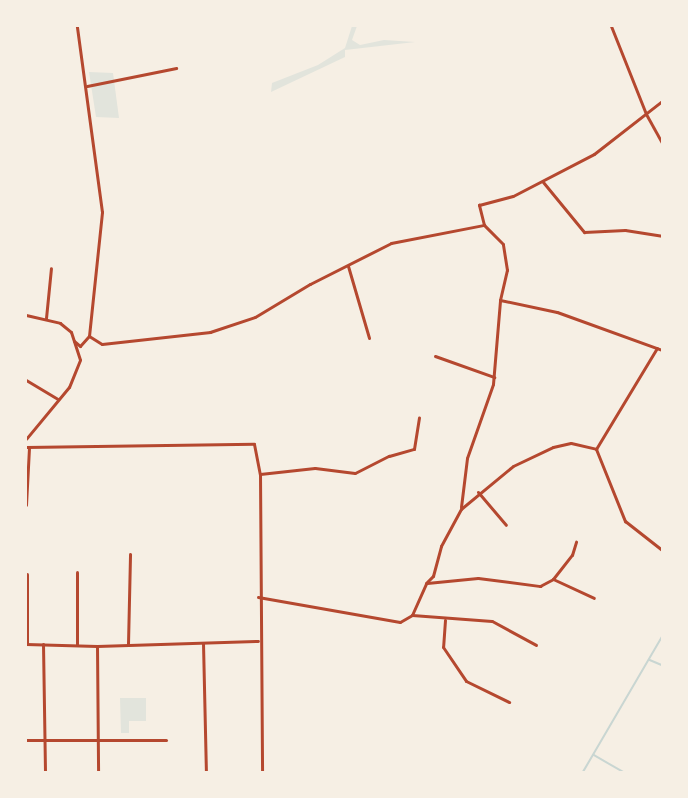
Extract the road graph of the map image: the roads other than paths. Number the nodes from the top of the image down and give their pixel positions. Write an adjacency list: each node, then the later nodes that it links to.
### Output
1 (77, 26): 4 (street)
2 (611, 26): 6 (street)
3 (176, 68): 4 (street)
4 (87, 86): 16 (street)
5 (663, 101): 6 (street)
6 (646, 114): 7 (street); 8 (street)
7 (663, 142)
8 (543, 182): 9 (street); 10 (street)
9 (484, 225): 11 (street); 13 (street)
10 (663, 236)
11 (348, 266): 16 (street); 17 (street)
12 (51, 268): 15 (street)
13 (500, 300): 19 (street); 22 (street)
14 (26, 315): 15 (street)
15 (46, 318): 18 (street)
16 (89, 336): 18 (street)
17 (369, 338)
18 (74, 341): 24 (street)
19 (657, 348): 20 (street); 28 (street)
20 (663, 350)
21 (435, 356): 22 (street)
22 (495, 377): 32 (street)
23 (26, 380): 24 (street)
24 (58, 399): 26 (street)
25 (419, 417): 29 (street)
26 (26, 439)
27 (27, 447): 29 (street); 31 (street)
28 (596, 448): 30 (street); 35 (street)
29 (260, 474): 41 (street)
30 (478, 492): 32 (street); 33 (street)
31 (26, 505)
32 (461, 509): 40 (street)
33 (506, 525)
34 (576, 542): 39 (street)
35 (663, 550)
36 (130, 554): 50 (street)
37 (77, 572): 49 (street)
38 (27, 574): 47 (street)
39 (553, 579): 40 (street); 42 (street)
40 (426, 583): 43 (street)
41 (258, 597): 43 (street); 45 (street)
42 (594, 598)
43 (412, 615): 44 (street)
44 (445, 620): 51 (street); 53 (street)
45 (258, 641): 46 (street); 61 (street)
46 (203, 643): 50 (street); 60 (street)
47 (26, 644): 48 (street)
48 (43, 644): 49 (street); 55 (street)
49 (77, 644): 52 (street)
50 (128, 644): 52 (street)
51 (537, 645)
52 (97, 646): 56 (street)
53 (509, 702)
54 (26, 740): 55 (street)
55 (44, 740): 56 (street); 58 (street)
56 (98, 740): 57 (street); 59 (street)
57 (165, 740)
58 (45, 772)
59 (98, 772)
60 (206, 772)
61 (262, 772)

